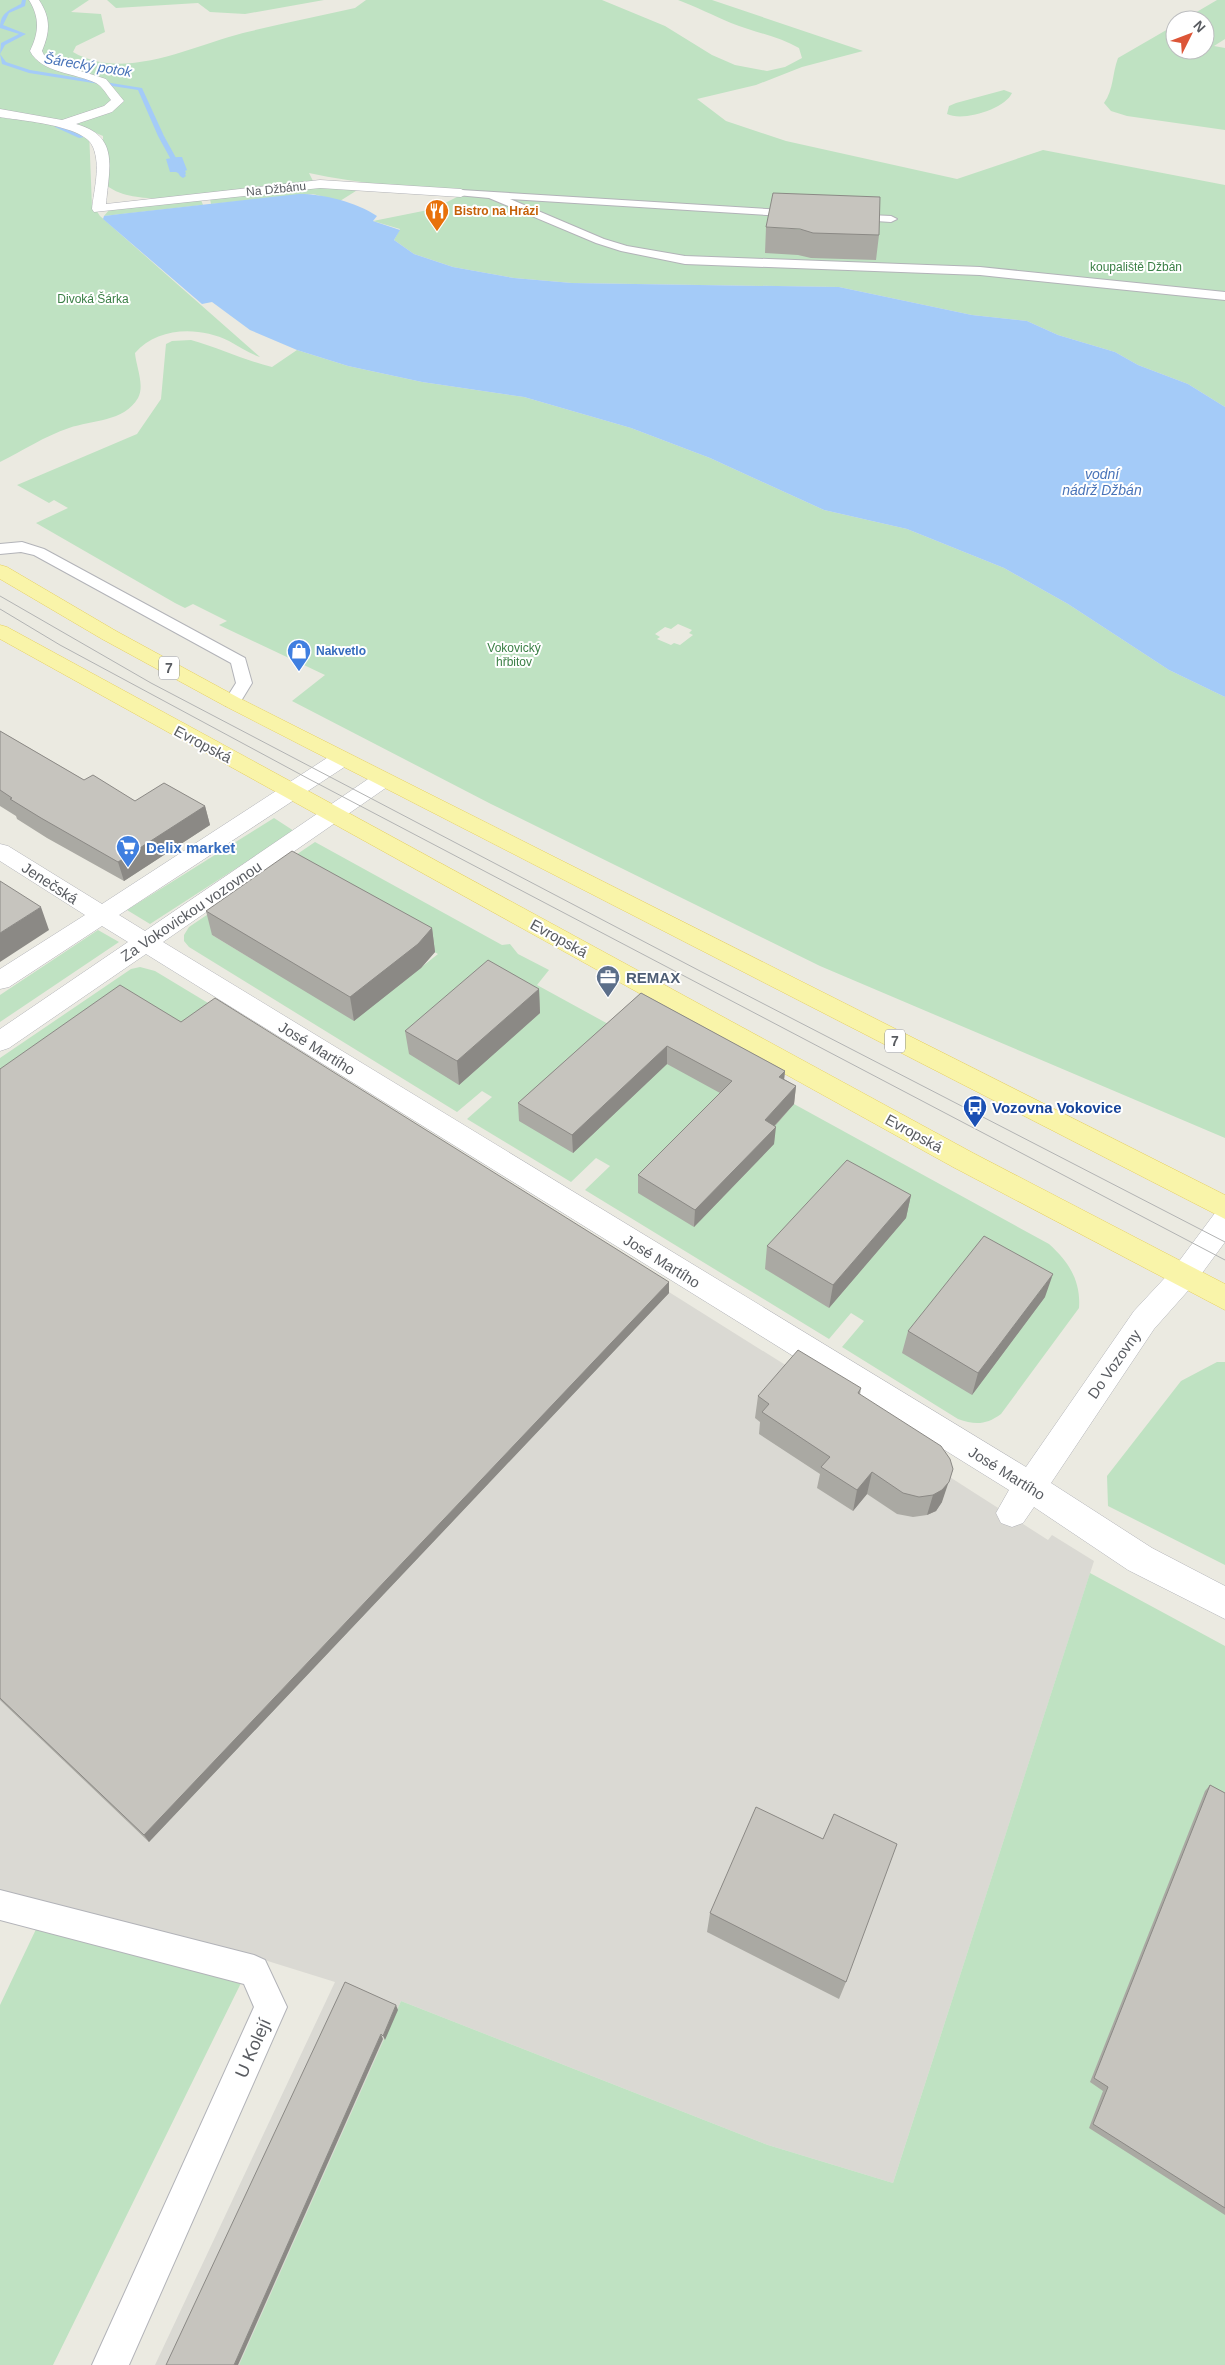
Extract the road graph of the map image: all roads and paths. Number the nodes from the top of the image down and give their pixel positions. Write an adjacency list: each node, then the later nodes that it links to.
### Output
1 (34, 0): 3 (street)
2 (0, 113): 3 (street)
3 (64, 124): 4 (street, Na Džbánu)
4 (100, 187): 8 (street, Na Džbánu); 8 (street, Na Džbánu)
5 (402, 190): 6 (street, Na Džbánu); 8 (street, Na Džbánu); 10 (street, Na Džbánu)
6 (461, 193): 7 (lane)
7 (494, 196): 9 (lane); 14 (lane)
8 (150, 203)
9 (600, 203): 11 (lane); 14 (lane)
10 (445, 204)
11 (813, 215)
12 (832, 216): 13 (lane)
13 (891, 219)
14 (564, 225): 15 (lane)
15 (1225, 296)
16 (0, 549): 19 (lane)
17 (0, 570): 19 (main road, 7)
18 (0, 631): 22 (main road, Evropská)
19 (232, 702): 20 (main road, 7)
20 (341, 759): 21 (main road, 7); 22 (street)
21 (382, 780): 23 (street, Za Vokovickou vozovnou); 29 (main road, 7)
22 (291, 791): 23 (main road, Evropská); 25 (street)
23 (332, 814): 26 (street, Za Vokovickou vozovnou); 31 (main road, Evropská)
24 (0, 851): 25 (street, Jenečská)
25 (101, 915): 26 (street, José Martího); 27 (street)
26 (145, 942): 28 (street, Za Vokovickou vozovnou); 33 (street, José Martího)
27 (0, 981)
28 (0, 1042)
29 (1225, 1208)
30 (1225, 1221): 31 (street, Do Vozovny)
31 (1184, 1276): 32 (main road, Evropská); 33 (street, Do Vozovny)
32 (1225, 1298)
33 (1030, 1487): 34 (street, Do Vozovny); 35 (street, José Martího)
34 (1012, 1513)
35 (1225, 1603)
36 (0, 1905): 37 (lane, U Kolejí)
37 (110, 2365)

